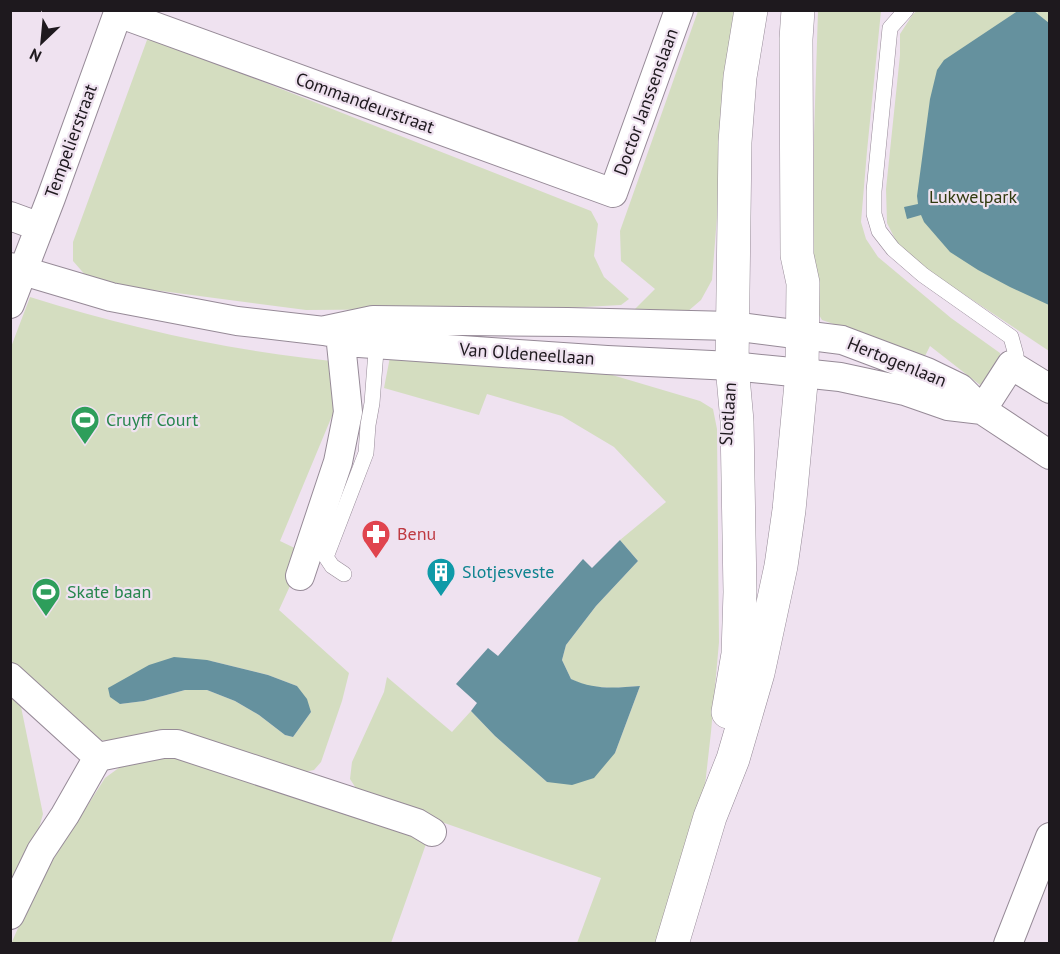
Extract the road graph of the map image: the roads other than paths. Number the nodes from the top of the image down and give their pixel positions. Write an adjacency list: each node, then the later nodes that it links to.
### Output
1 (679, 10): 9 (street, Doctor Janssenslaan)
2 (751, 10): 14 (street, Slotlaan)
3 (811, 10): 8 (lane)
4 (892, 10): 7 (lane)
5 (906, 10): 7 (lane)
6 (118, 12): 9 (street, Commandeurstraat); 11 (street, Tempelierstraat)
7 (890, 27): 18 (lane)
8 (807, 30): 17 (street)
9 (613, 192)
10 (10, 216): 11 (street)
11 (40, 226): 12 (street, Tempelierstraat)
12 (17, 269): 13 (street, Tempelierstraat); 16 (street, Van Oldeneellaan)
13 (10, 304)
14 (732, 326): 15 (street, Van Oldeneellaan); 17 (street, Van Oldeneellaan); 19 (street, Slotlaan)
15 (378, 332): 16 (street, Van Oldeneellaan); 19 (street, Van Oldeneellaan); 24 (lane)
16 (332, 333): 25 (street)
17 (802, 335): 20 (street); 22 (street, Hertogenlaan)
18 (1011, 365): 21 (street); 22 (street)
19 (732, 366): 20 (street, Van Oldeneellaan); 28 (street, Slotlaan)
20 (802, 373): 22 (street, Hertogenlaan); 28 (street)
21 (1050, 389)
22 (982, 410): 23 (street, Hertogenlaan)
23 (1050, 455)
24 (344, 574)
25 (300, 576)
26 (10, 677): 27 (street)
27 (98, 757): 29 (street); 31 (street)
28 (710, 817): 32 (street)
29 (432, 832)
30 (1050, 837): 33 (street)
31 (10, 915)
32 (672, 944)
33 (1008, 944)

